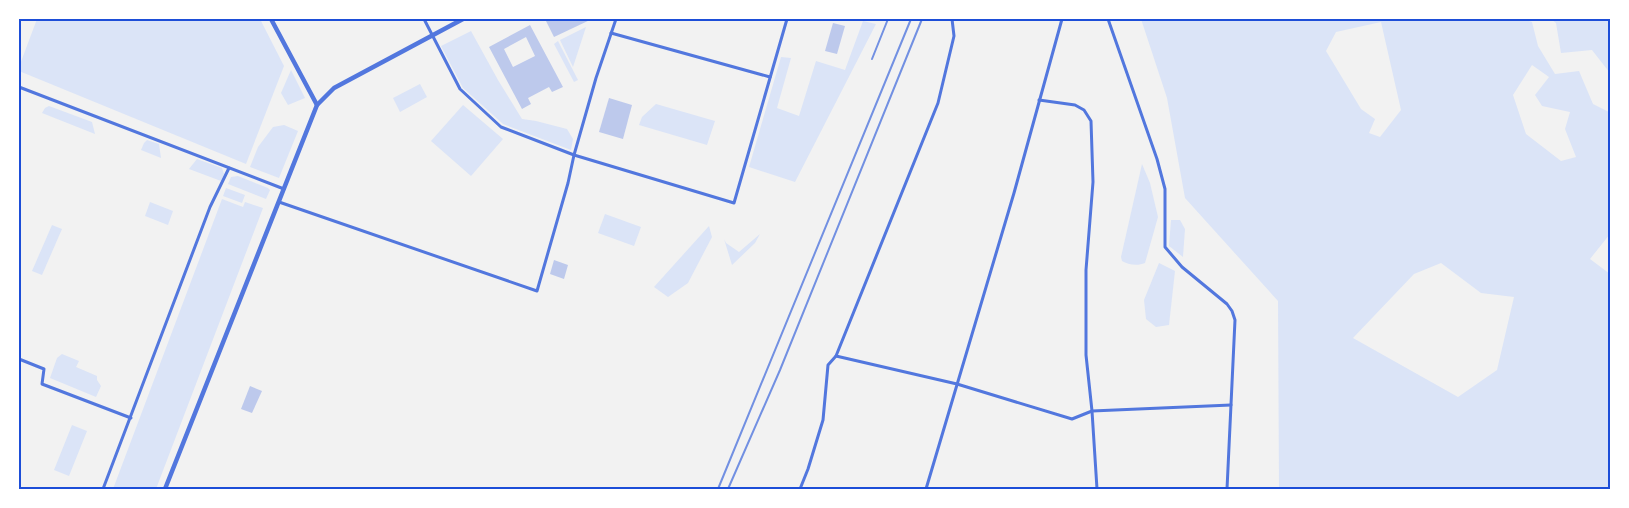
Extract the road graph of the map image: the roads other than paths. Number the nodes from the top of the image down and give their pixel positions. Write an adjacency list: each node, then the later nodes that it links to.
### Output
1 (271, 19): 14 (street)
2 (424, 19): 10 (street)
3 (463, 19): 10 (street)
4 (616, 19): 9 (street)
5 (787, 19): 11 (street)
6 (952, 19): 19 (street)
7 (1062, 19): 13 (street)
8 (1108, 19): 22 (street)
9 (611, 33): 11 (street); 15 (street)
10 (432, 34): 14 (street); 15 (street)
11 (770, 77): 15 (street)
12 (19, 87): 16 (street)
13 (1039, 100): 21 (street); 23 (street)
14 (317, 104): 17 (street)
15 (574, 155): 18 (street)
16 (229, 168): 17 (street); 24 (street)
17 (284, 190): 18 (street)
18 (279, 202): 26 (street)
19 (836, 356): 21 (street); 27 (street)
20 (19, 359): 24 (street)
21 (957, 384): 23 (street); 28 (street)
22 (1231, 405): 23 (street); 30 (street)
23 (1092, 411): 29 (street)
24 (131, 418): 25 (street)
25 (104, 489)
26 (165, 489)
27 (800, 489)
28 (926, 489)
29 (1097, 489)
30 (1227, 489)

